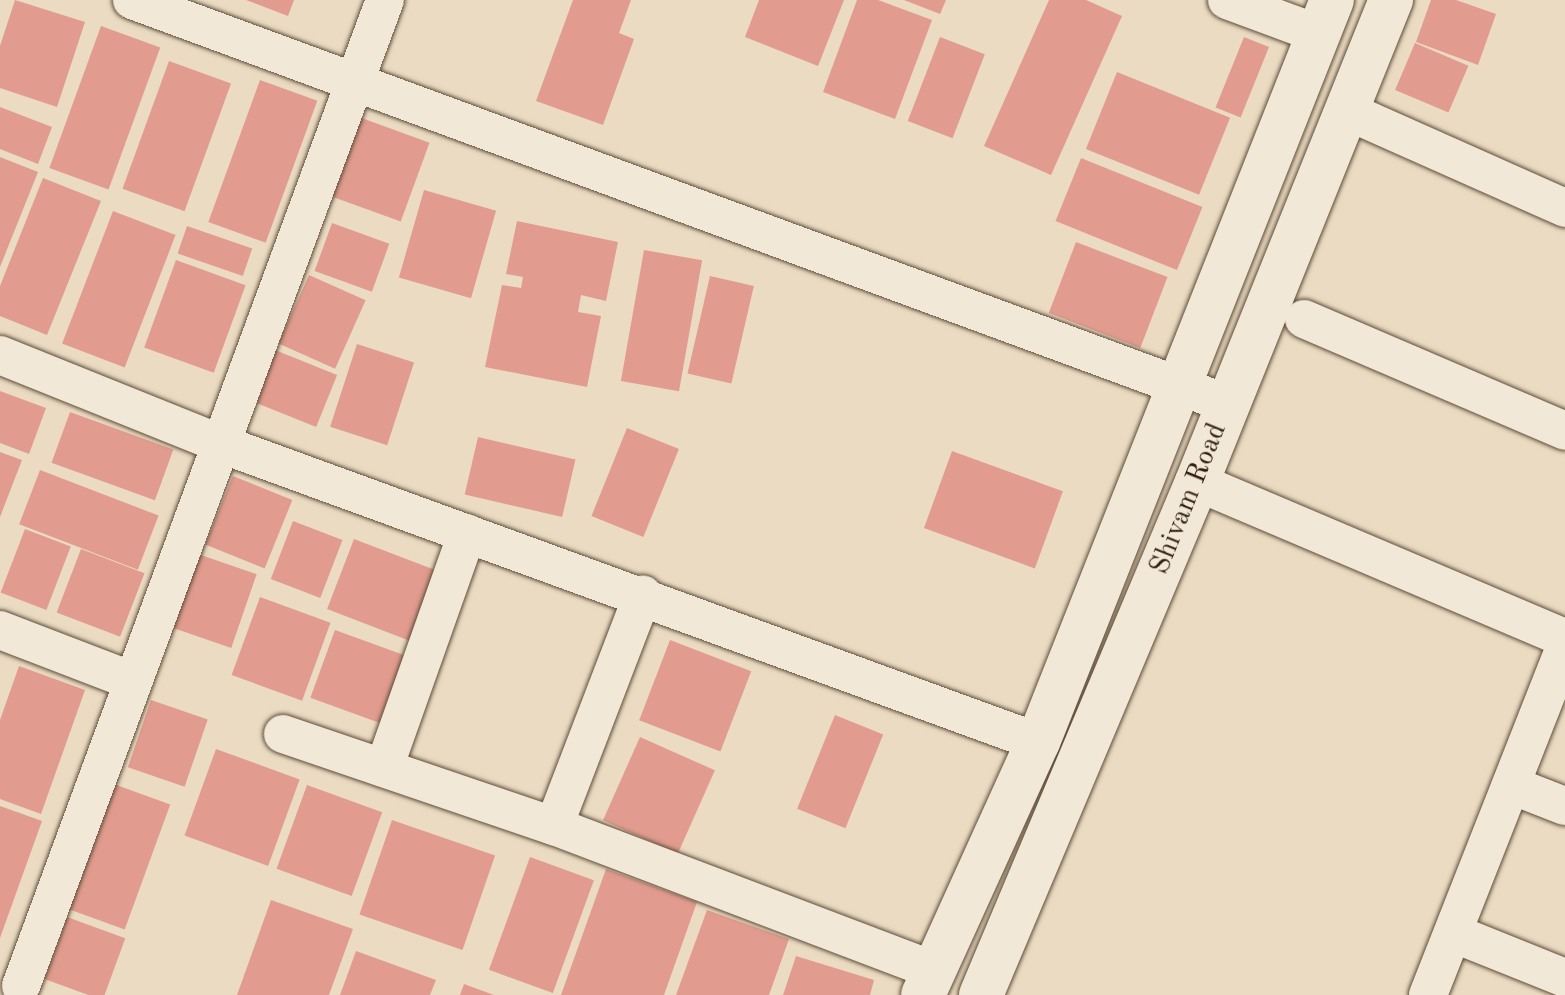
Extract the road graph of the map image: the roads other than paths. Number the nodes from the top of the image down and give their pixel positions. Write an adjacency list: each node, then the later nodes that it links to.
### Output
1 (132, 0): 6 (street)
2 (385, 0): 6 (street)
3 (1227, 0): 5 (street)
4 (1391, 0): 7 (main road, Shivam Road)
5 (1325, 17): 11 (main road, Shivam Road)
6 (354, 84): 11 (street); 14 (street)
7 (1345, 110): 8 (street); 12 (main road, Shivam Road)
8 (1562, 199)
9 (1304, 319): 13 (street)
10 (0, 355): 14 (street)
11 (1178, 384): 12 (street); 23 (main road, Shivam Road)
12 (1228, 404): 15 (main road, Shivam Road)
13 (1565, 431)
14 (221, 444): 16 (street); 21 (street)
15 (1197, 482): 19 (street); 32 (main road, Shivam Road)
16 (467, 533): 17 (street); 24 (street)
17 (643, 594): 23 (street); 27 (street)
18 (0, 630): 21 (street)
19 (1565, 638)
20 (1565, 647): 25 (street)
21 (133, 681): 31 (street)
22 (283, 734): 24 (street)
23 (1038, 742): 30 (main road, Shivam Road)
24 (384, 768): 27 (street)
25 (1511, 785): 26 (street); 28 (street)
26 (1565, 806)
27 (554, 826): 30 (street)
28 (1453, 933): 29 (street); 33 (street)
29 (1565, 978)
30 (929, 983)
31 (22, 986)
32 (981, 995)
33 (1428, 995)

